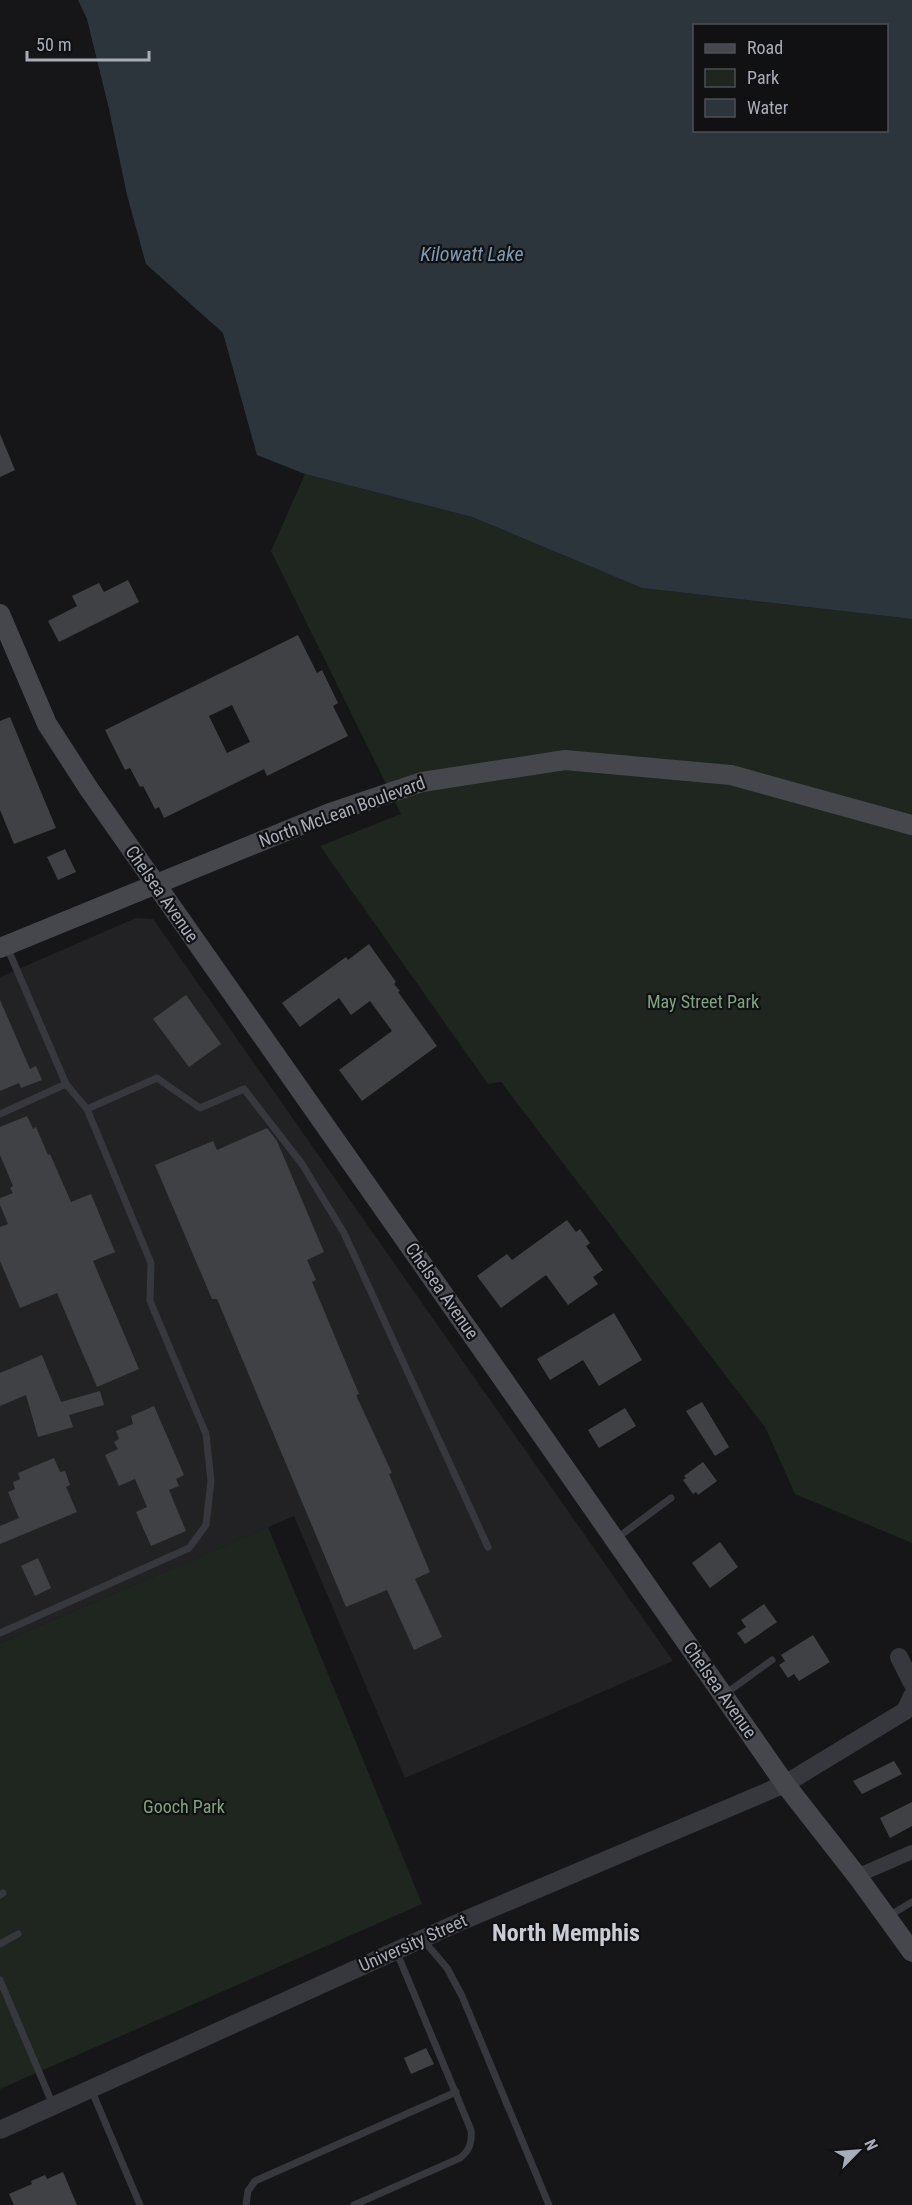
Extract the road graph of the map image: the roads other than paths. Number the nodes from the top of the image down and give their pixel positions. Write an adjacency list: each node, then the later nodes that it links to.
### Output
1 (0, 614): 3 (main road, Chelsea Avenue)
2 (912, 825): 3 (main road, North McLean Boulevard)
3 (155, 884): 4 (main road, North McLean Boulevard); 9 (main road, Chelsea Avenue)
4 (3, 946): 5 (lane)
5 (66, 1084): 6 (lane); 7 (lane)
6 (87, 1109): 10 (lane); 11 (lane)
7 (0, 1114)
8 (671, 1497): 9 (lane)
9 (615, 1540): 15 (main road, Chelsea Avenue)
10 (488, 1546)
11 (0, 1633)
12 (899, 1656): 14 (street)
13 (772, 1660): 15 (lane)
14 (912, 1683)
15 (723, 1695): 17 (main road, Chelsea Avenue)
16 (912, 1696): 17 (street, University Street)
17 (785, 1784): 19 (main road, Chelsea Avenue); 23 (street, University Street)
18 (912, 1852): 19 (street)
19 (857, 1876): 21 (main road, Chelsea Avenue)
20 (912, 1902): 21 (lane)
21 (887, 1918): 26 (main road, Chelsea Avenue)
22 (18, 1934): 24 (lane)
23 (422, 1939): 25 (street, University Street); 35 (lane)
24 (0, 1944)
25 (396, 1951): 28 (street, University Street); 29 (lane)
26 (912, 1952)
27 (0, 1980): 30 (lane)
28 (91, 2089): 30 (street, University Street); 32 (lane)
29 (456, 2092): 33 (lane); 34 (lane)
30 (54, 2106): 31 (street, University Street)
31 (0, 2130)
32 (140, 2205)
33 (246, 2205)
34 (354, 2205)
35 (549, 2205)

